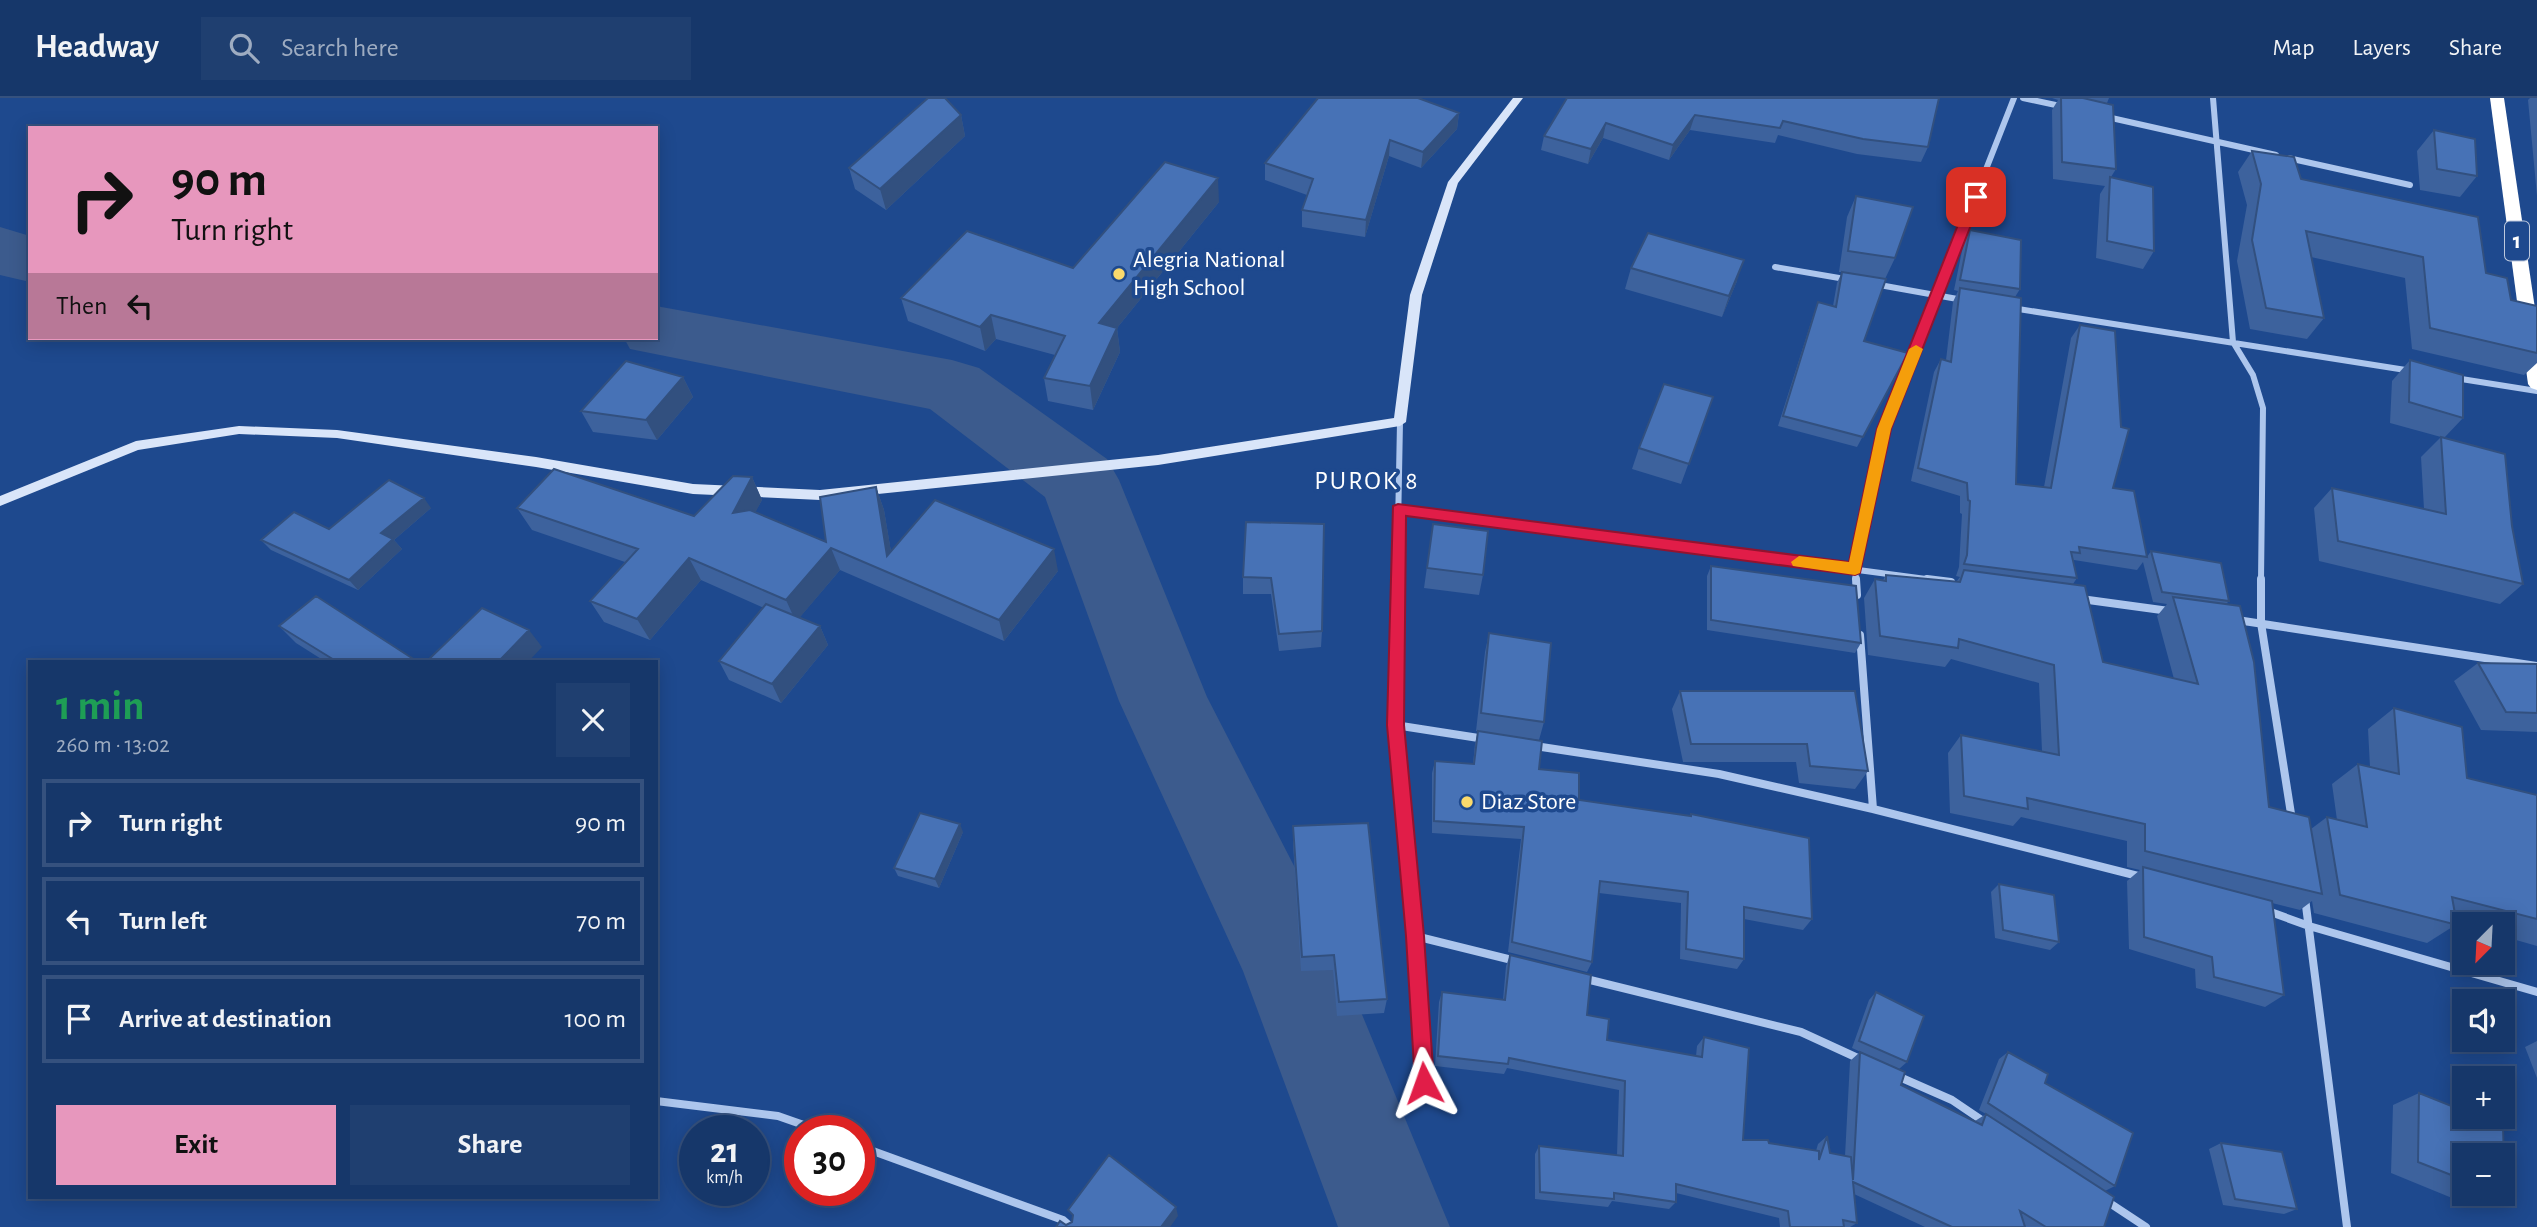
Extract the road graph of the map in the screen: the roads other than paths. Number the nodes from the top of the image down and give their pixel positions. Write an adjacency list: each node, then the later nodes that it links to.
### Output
1 (1518, 98): 21 (main road)
2 (2014, 98): 13 (street)
3 (2023, 98): 6 (street)
4 (2213, 98): 8 (street)
5 (2497, 98): 19 (highway, 1)
6 (2075, 110)
7 (2100, 115): 8 (street)
8 (2216, 141): 9 (street); 16 (street)
9 (2410, 185)
10 (1775, 267): 11 (street)
11 (1856, 281)
12 (1870, 284): 13 (street)
13 (1937, 295): 14 (street); 24 (street)
14 (1977, 302)
15 (2003, 306): 16 (street)
16 (2233, 342): 17 (street); 31 (street)
17 (2427, 373)
18 (2441, 375): 20 (street)
19 (2537, 384)
20 (2537, 391)
21 (1400, 422): 22 (main road); 23 (street)
22 (0, 501)
23 (1398, 509): 24 (street); 33 (street)
24 (1855, 569): 25 (street); 27 (street)
25 (1963, 583)
26 (2072, 598): 28 (street)
27 (1858, 609)
28 (2180, 612)
29 (2234, 620): 31 (street)
30 (1859, 622): 36 (street)
31 (2261, 623): 32 (street); 37 (street)
32 (2537, 666)
33 (1395, 725): 34 (street); 42 (street)
34 (1490, 740)
35 (1530, 746): 36 (street)
36 (1873, 809): 38 (street)
37 (2294, 830)
38 (2153, 880)
39 (2303, 885): 41 (street)
40 (2259, 908): 41 (street)
41 (2309, 926): 45 (street); 56 (street)
42 (1415, 936): 43 (street); 48 (street)
43 (1521, 962)
44 (1575, 976): 46 (street)
45 (2537, 992)
46 (1877, 1066)
47 (1889, 1072): 51 (street)
48 (1424, 1083)
49 (658, 1101): 50 (street)
50 (784, 1118)
51 (1997, 1130)
52 (875, 1152): 54 (street)
53 (2100, 1197): 55 (street)
54 (1071, 1227)
55 (2146, 1227)
56 (2347, 1227)

